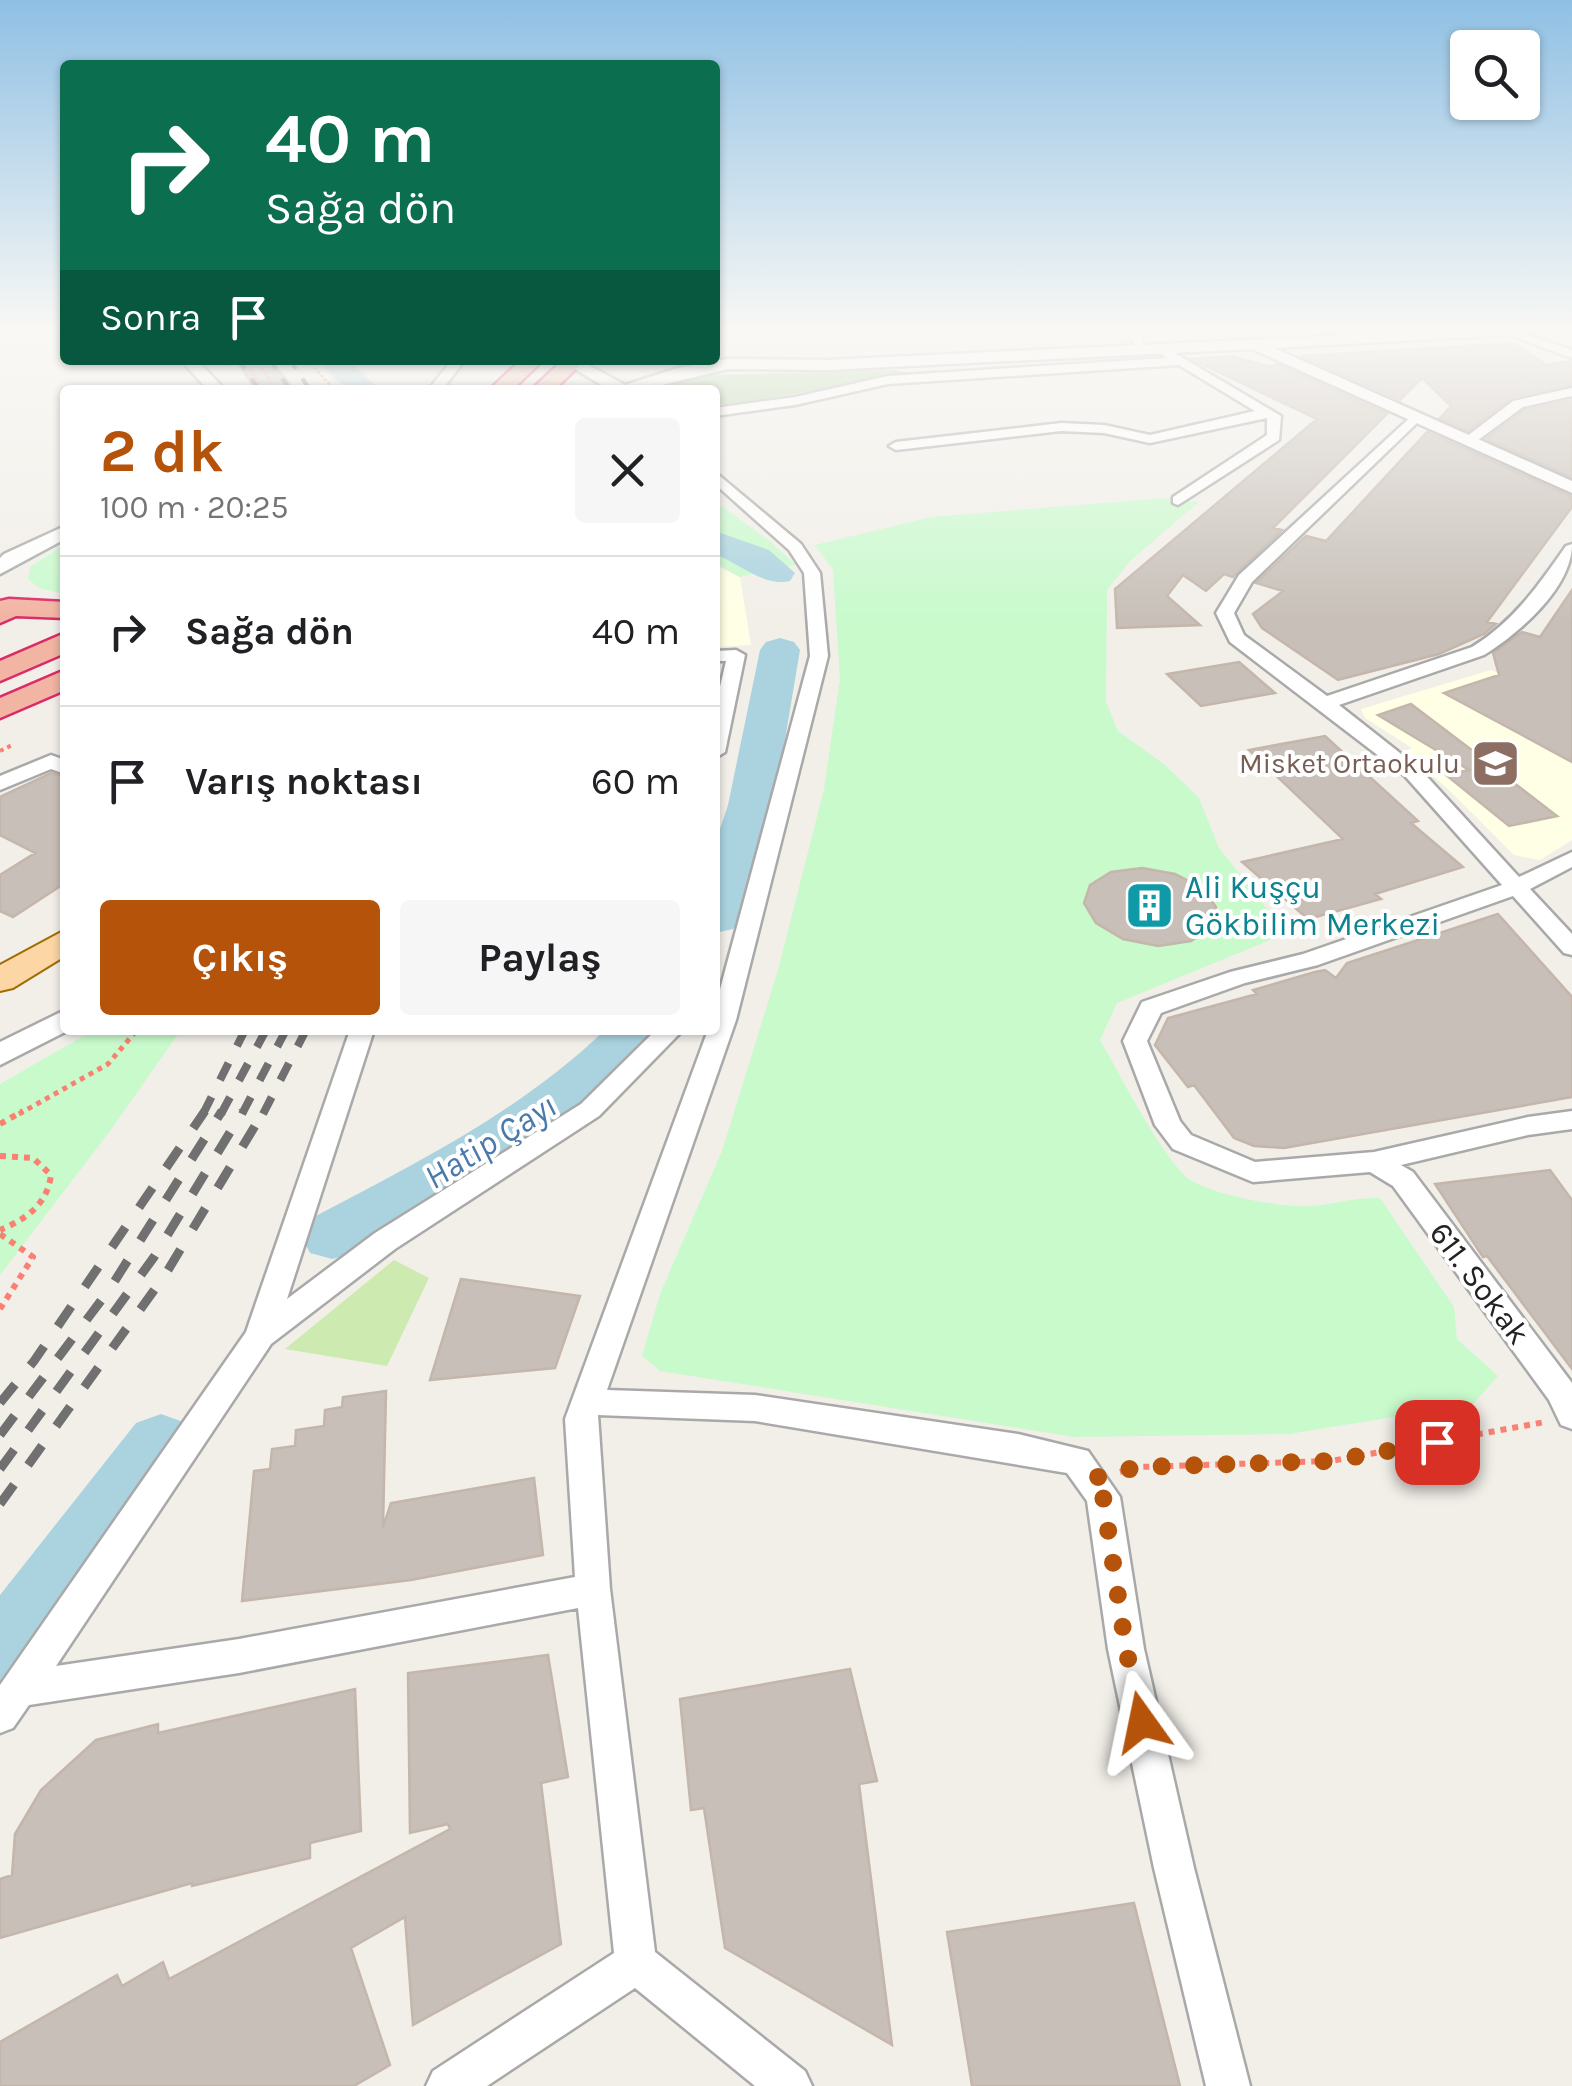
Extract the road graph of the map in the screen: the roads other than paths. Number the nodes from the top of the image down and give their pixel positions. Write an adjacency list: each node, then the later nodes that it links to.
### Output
1 (1058, 427): 9 (street)
2 (1068, 427): 3 (street)
3 (1200, 427)
4 (1274, 427): 12 (street)
5 (1404, 427): 22 (street)
6 (1439, 427): 8 (street)
7 (1486, 427): 8 (street)
8 (1469, 440): 11 (street)
9 (896, 446)
10 (720, 481): 34 (street)
11 (1572, 488)
12 (1178, 500)
13 (60, 532): 15 (street)
14 (1572, 550): 22 (street)
15 (0, 568)
16 (2, 608): 17 (highway)
17 (60, 610)
18 (60, 644): 20 (highway)
19 (720, 656): 24 (street)
20 (0, 672)
21 (60, 681): 23 (highway)
22 (1325, 703): 28 (street)
23 (0, 709)
24 (720, 729)
25 (60, 766): 26 (street)
26 (0, 784)
27 (1572, 859): 28 (street)
28 (1514, 888): 30 (street); 41 (street)
29 (60, 943): 32 (main road)
30 (1572, 948)
31 (60, 963): 33 (main road)
32 (0, 980)
33 (0, 999)
34 (720, 1020)
35 (60, 1023): 39 (street)
36 (360, 1035): 42 (street)
37 (666, 1035): 42 (street)
38 (715, 1035): 43 (street)
39 (0, 1055)
40 (1572, 1120): 41 (street)
41 (1374, 1162): 44 (street, 611. Sokak)
42 (260, 1336): 46 (street)
43 (587, 1402): 45 (street); 50 (street)
44 (1564, 1418)
45 (593, 1589): 46 (street); 47 (street)
46 (9, 1702)
47 (636, 1963): 48 (street); 49 (street)
48 (448, 2086)
49 (790, 2086)
50 (1228, 2086)

